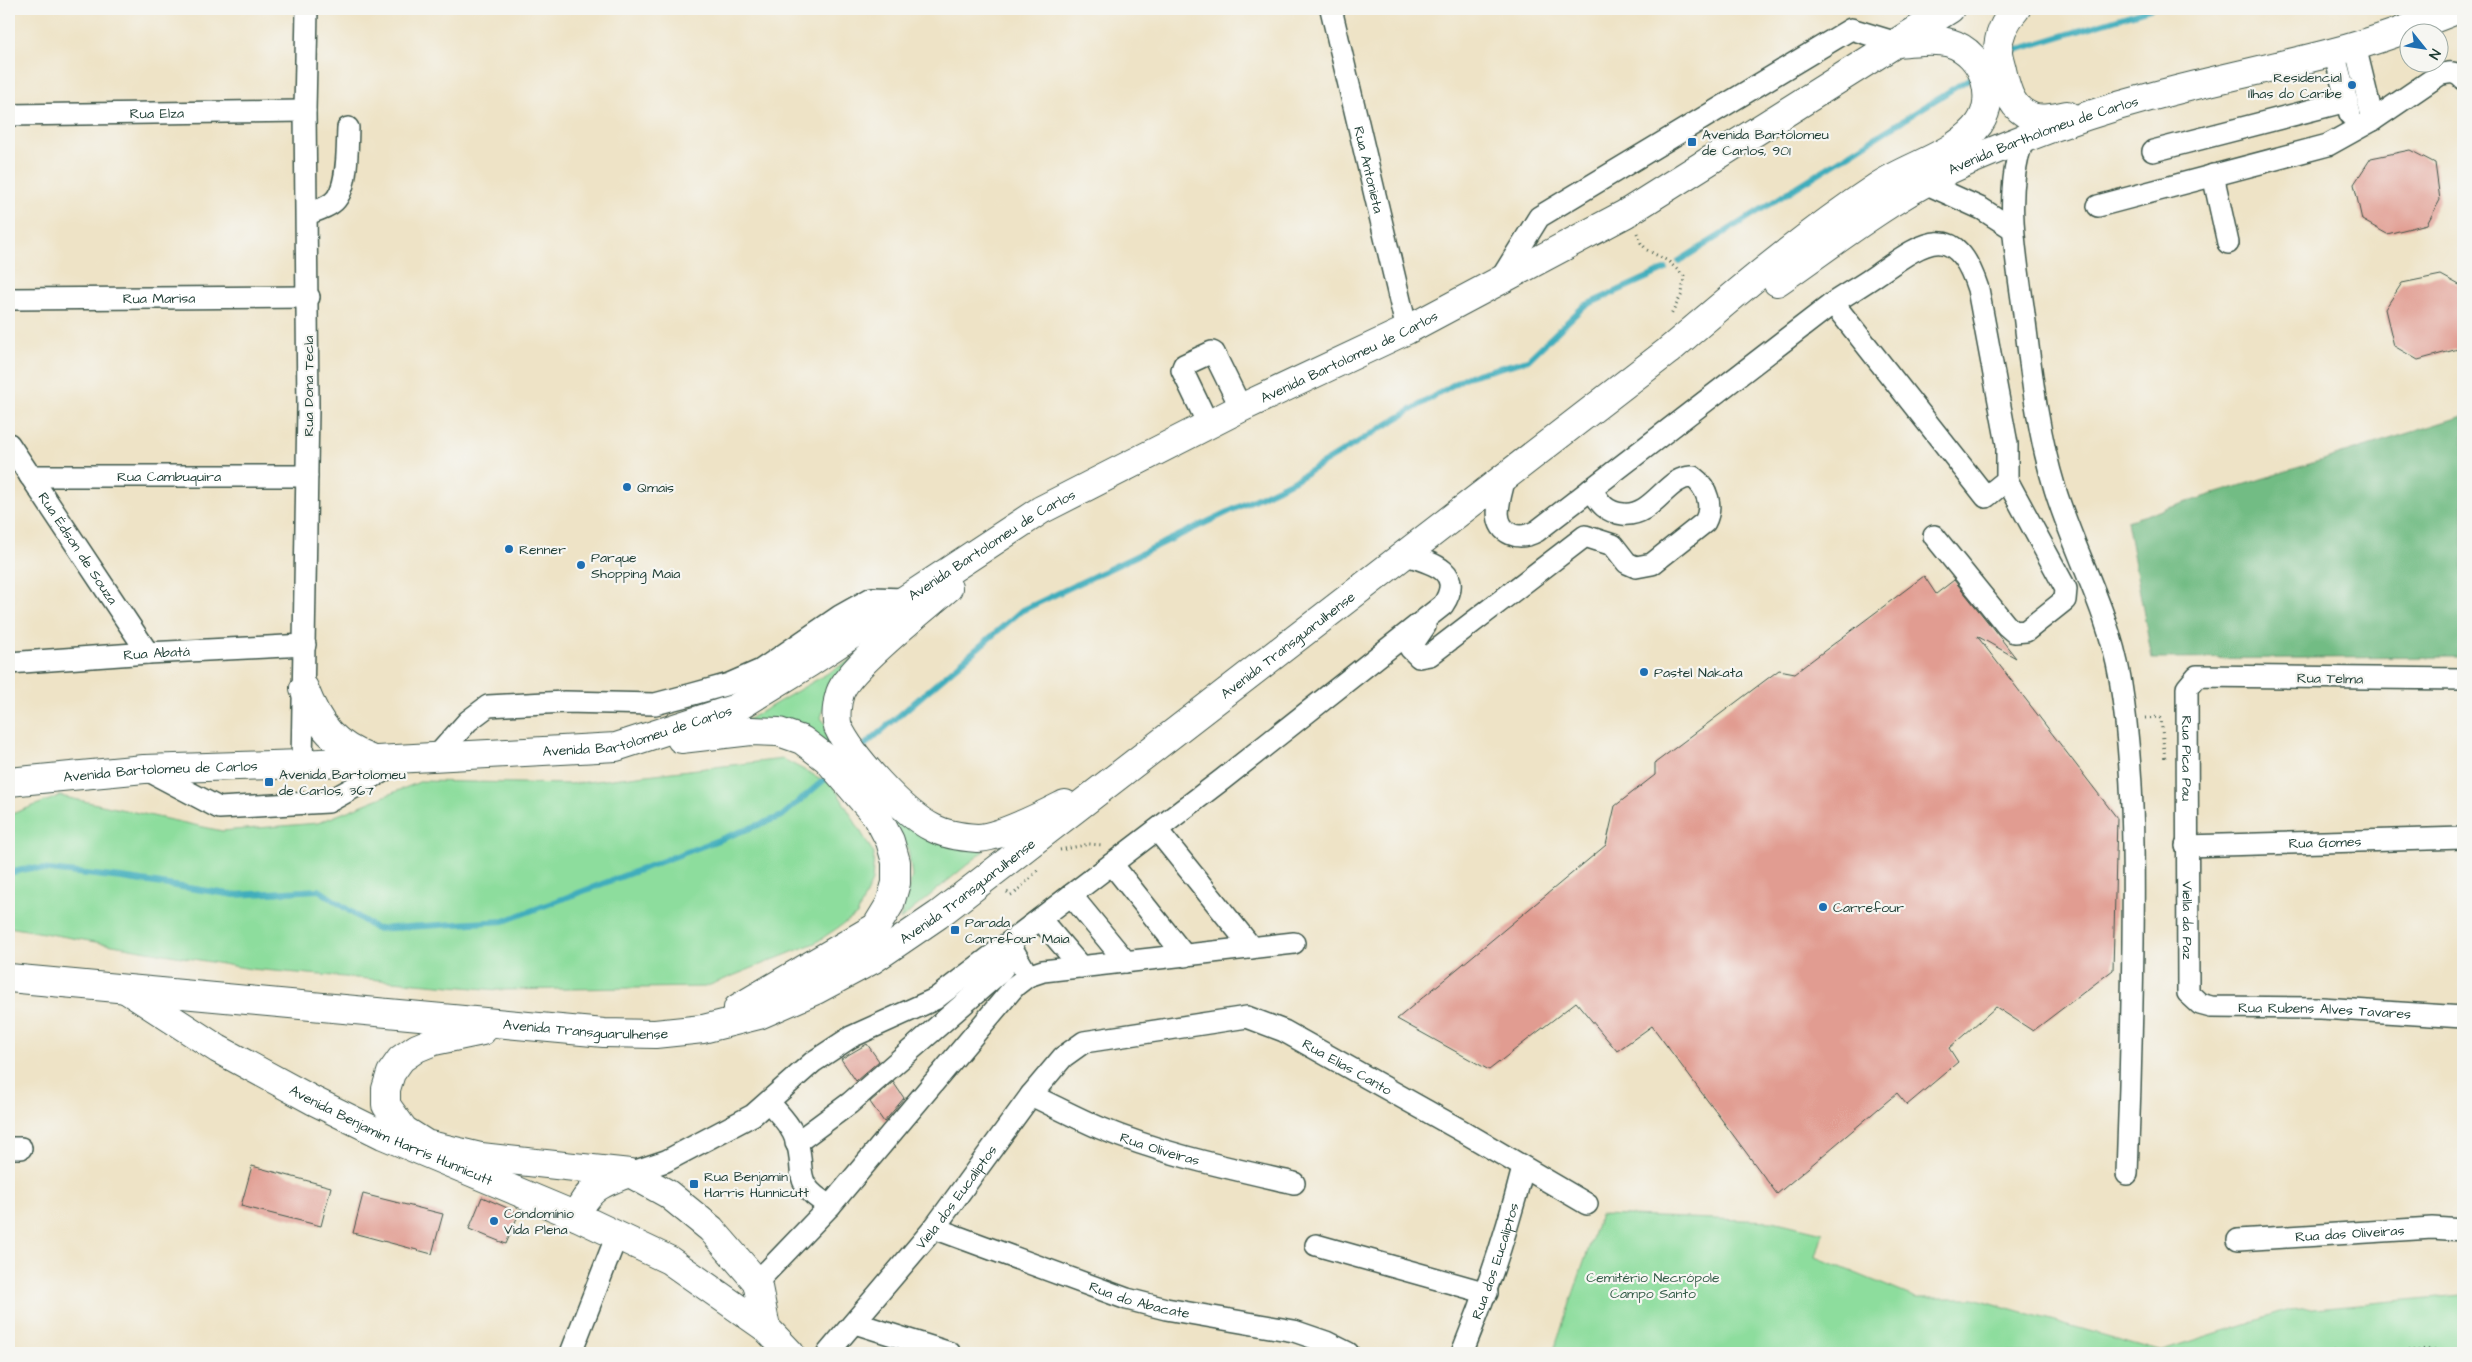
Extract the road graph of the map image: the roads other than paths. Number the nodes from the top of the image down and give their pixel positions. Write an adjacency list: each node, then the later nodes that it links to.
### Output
1 (307, 9): 11 (street, Rua Dona Tecla)
2 (1331, 9): 28 (street, Rua Antonieta)
3 (1950, 9): 6 (main road)
4 (2016, 9): 10 (main road)
5 (2459, 9): 7 (main road, Avenida Bartholomeu de Carlos)
6 (1897, 43): 24 (main road, Avenida Bartolomeu de Carlos); 24 (street); 29 (main road)
7 (2345, 49): 9 (street); 10 (main road, Avenida Bartholomeu de Carlos); 13 (street)
8 (2463, 79): 13 (street)
9 (2347, 101): 15 (street); 17 (street)
10 (2106, 110): 16 (main road, Avenida Bartholomeu de Carlos)
11 (305, 112): 12 (street, Rua Elza); 21 (street, Rua Dona Tecla)
12 (9, 115)
13 (2373, 120): 15 (street)
14 (348, 128): 21 (street)
15 (2355, 131): 18 (street)
16 (2023, 140): 19 (main road, Avenida Bartholomeu de Carlos); 22 (street)
17 (2153, 152)
18 (2213, 175): 20 (street); 23 (street)
19 (1925, 183): 22 (street); 29 (main road, Avenida Bartholomeu de Carlos)
20 (2098, 206)
21 (307, 214): 25 (street, Rua Dona Tecla)
22 (2013, 229): 82 (street)
23 (2228, 244)
24 (1500, 280): 28 (main road, Avenida Bartolomeu de Carlos)
25 (309, 297): 26 (street, Rua Marisa); 35 (street, Rua Dona Tecla)
26 (9, 299)
27 (1834, 303): 33 (street); 33 (street); 37 (street)
28 (1406, 330): 30 (main road, Avenida Bartolomeu de Carlos)
29 (1668, 351): 36 (main road, Avenida Transguarulhense)
30 (1241, 408): 31 (main road, Avenida Bartolomeu de Carlos); 31 (street)
31 (1208, 424): 38 (main road, Avenida Bartolomeu de Carlos)
32 (9, 444): 34 (street, Rua Édson de Souza)
33 (2007, 472): 39 (street)
34 (30, 476): 35 (street, Rua Cambuquira); 44 (street, Rua Édson de Souza)
35 (307, 476): 43 (street, Rua Dona Tecla)
36 (1505, 477): 37 (street); 40 (main road, Avenida Transguarulhense)
37 (1591, 489): 42 (street)
38 (1041, 510): 41 (main road, Avenida Bartolomeu de Carlos); 50 (main road)
39 (1934, 536)
40 (1403, 554): 42 (street); 50 (main road, Avenida Transguarulhense)
41 (906, 600): 49 (main road, Avenida Bartolomeu de Carlos); 51 (street)
42 (1443, 605): 57 (street)
43 (305, 645): 44 (street, Rua Abatá); 48 (street, Rua Dona Tecla)
44 (148, 653): 45 (street, Rua Abatá)
45 (9, 663)
46 (2197, 676): 47 (street, Rua Telma); 59 (street, Rua Pica Pau)
47 (2463, 680)
48 (304, 688): 53 (main road); 54 (street, Rua Dona Tecla)
49 (616, 747): 51 (main road, Avenida Bartolomeu de Carlos); 75 (main road)
50 (1148, 754): 75 (main road, Avenida Transguarulhense)
51 (436, 756): 52 (main road, Avenida Bartolomeu de Carlos)
52 (406, 759): 53 (main road, Avenida Bartolomeu de Carlos); 55 (street)
53 (375, 761): 54 (main road, Avenida Bartolomeu de Carlos)
54 (302, 764): 55 (main road, Avenida Bartolomeu de Carlos)
55 (144, 769): 56 (main road, Avenida Bartolomeu de Carlos)
56 (9, 782)
57 (1156, 830): 60 (street); 65 (street)
58 (2463, 838): 59 (street, Rua Gomes)
59 (2186, 846): 72 (street, Viella da Paz)
60 (1112, 855): 61 (street); 66 (street)
61 (1071, 895): 62 (street); 67 (street)
62 (1040, 919): 63 (street); 68 (street)
63 (1009, 943): 69 (street); 78 (street); 79 (street)
64 (1294, 943): 65 (street)
65 (1252, 948): 66 (street)
66 (1185, 956): 67 (street)
67 (1126, 962): 68 (street)
68 (1081, 967): 69 (street)
69 (1028, 976): 85 (street)
70 (9, 978): 71 (main road, Avenida Benjamim Harris Hunnicutt)
71 (122, 987): 74 (main road, Avenida Transguarulhense); 86 (main road, Avenida Benjamim Harris Hunnicutt)
72 (2188, 993): 73 (street, Rua Rubens Alves Tavares)
73 (2463, 1017)
74 (508, 1025): 75 (main road, Avenida Transguarulhense); 81 (main road, Avenida Benjamim Harris Hunnicutt)
75 (703, 1030)
76 (1084, 1042): 77 (street, Viela dos Eucaliptos); 80 (street, Rua Elias Canto)
77 (1032, 1095): 83 (street, Rua Oliveiras); 87 (street, Viela dos Eucaliptos)
78 (768, 1102): 79 (street); 81 (street)
79 (796, 1143): 85 (street)
80 (1523, 1168): 84 (street, Rua Elias Canto); 94 (street, Rua dos Eucaliptos)
81 (630, 1173): 86 (main road); 93 (main road, Avenida Benjamim Harris Hunnicutt)
82 (2127, 1174)
83 (1294, 1183)
84 (1588, 1204)
85 (830, 1206): 93 (street)
86 (576, 1216): 89 (main road, Avenida Benjamim Harris Hunnicutt)
87 (934, 1228): 95 (street, Viela dos Eucaliptos); 101 (street, Rua do Abacate)
88 (2463, 1230): 90 (street, Rua das Oliveiras)
89 (617, 1235): 92 (main road, Avenida Benjamim Harris Hunnicutt); 97 (street)
90 (2238, 1240)
91 (1316, 1244): 94 (street)
92 (669, 1260): 93 (main road); 96 (main road, Avenida Benjamim Harris Hunnicutt)
93 (757, 1282): 96 (main road, Avenida Benjamim Harris Hunnicutt)
94 (1487, 1293): 102 (street, Rua dos Eucaliptos)
95 (856, 1323): 99 (street, Viela dos Eucaliptos); 100 (street)
96 (766, 1328): 98 (main road, Avenida Benjamim Harris Hunnicutt)
97 (571, 1353)
98 (790, 1353)
99 (828, 1353)
100 (950, 1353)
101 (1348, 1353)
102 (1462, 1353)

